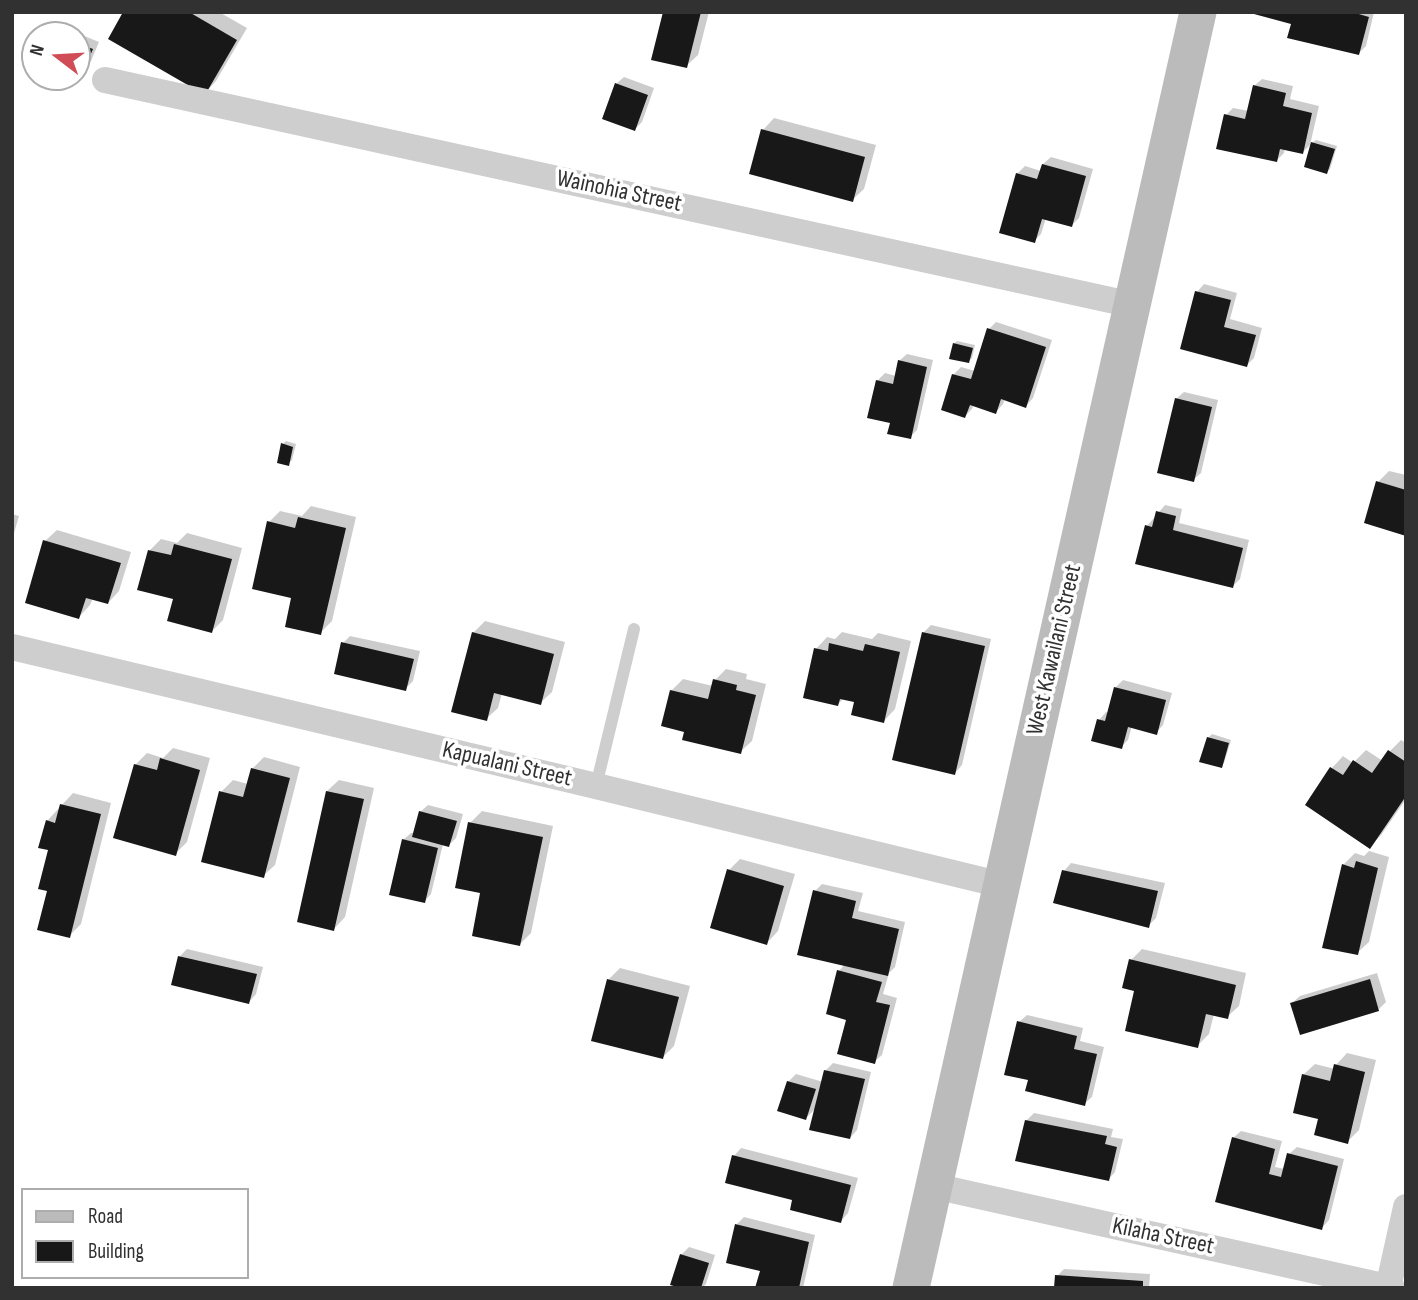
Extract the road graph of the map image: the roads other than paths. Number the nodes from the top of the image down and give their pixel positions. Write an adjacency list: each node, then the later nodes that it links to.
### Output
1 (1198, 12): 3 (street, West Kawailani Street)
2 (106, 80): 3 (street, Wainohia Street)
3 (1133, 305): 7 (street, West Kawailani Street)
4 (634, 629): 6 (lane)
5 (12, 647): 6 (street, Kapualani Street)
6 (596, 786): 7 (street, Kapualani Street)
7 (1002, 885): 8 (street, West Kawailani Street)
8 (934, 1186): 10 (street, Kilaha Street); 11 (street, West Kawailani Street)
9 (1406, 1207): 10 (street)
10 (1390, 1287)
11 (911, 1288)

